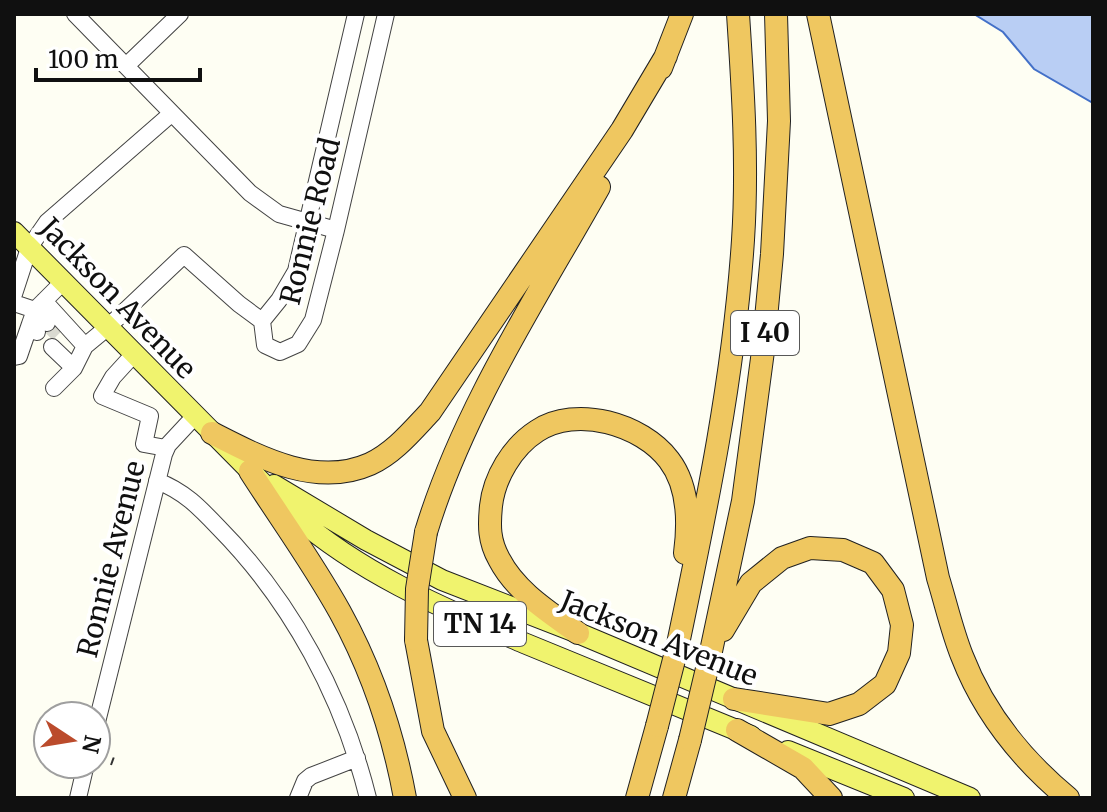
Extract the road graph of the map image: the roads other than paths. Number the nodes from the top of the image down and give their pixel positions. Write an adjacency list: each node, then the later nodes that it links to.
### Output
1 (75, 14): 10 (street)
2 (180, 14): 10 (street)
3 (356, 14): 12 (street, Ronnie Road)
4 (386, 14): 13 (street, Ronnie Road)
5 (682, 14): 9 (highway)
6 (738, 14): 32 (highway, I 40)
7 (776, 14): 34 (highway, I 40)
8 (818, 14): 50 (highway)
9 (666, 56): 28 (highway); 43 (highway, bridge)
10 (126, 66): 11 (street)
11 (171, 114): 12 (street); 15 (street)
12 (307, 224): 13 (street); 20 (street, Ronnie Road)
13 (336, 230): 20 (street, Ronnie Road)
14 (14, 232): 15 (main road, Jackson Avenue / TN 14)
15 (29, 248): 16 (main road, Jackson Avenue / TN 14); 17 (street)
16 (63, 282): 19 (street); 21 (main road, Jackson Avenue / TN 14)
17 (14, 294)
18 (14, 303): 19 (street)
19 (39, 318): 24 (street); 25 (street)
20 (262, 321): 21 (street)
21 (108, 327): 23 (main road, Jackson Avenue / TN 14); 24 (street)
22 (56, 342): 24 (street)
23 (134, 354): 27 (main road, Jackson Avenue / TN 14); 29 (street)
24 (80, 356): 26 (street)
25 (14, 357)
26 (54, 388)
27 (195, 416): 28 (main road, Jackson Avenue / TN 14); 29 (street, Ronnie Avenue)
28 (212, 433): 30 (main road, Jackson Avenue / TN 14)
29 (166, 448): 31 (street, Ronnie Avenue)
30 (250, 471): 33 (main road, Jackson Avenue / TN 14); 37 (main road, Jackson Avenue / TN 14); 42 (highway)
31 (157, 481): 36 (street, Ronnie Avenue); 39 (street)
32 (684, 615): 33 (highway); 44 (highway, I 40, bridge)
33 (578, 633): 35 (main road, Jackson Avenue / TN 14)
34 (712, 652): 35 (highway); 38 (highway, I 40, bridge)
35 (734, 699): 49 (main road, Jackson Avenue / TN 14)
36 (102, 700)
37 (737, 730): 47 (highway); 48 (main road, Jackson Avenue / TN 14)
38 (688, 746): 45 (highway, I 40); 46 (highway)
39 (357, 758): 40 (street); 41 (street)
40 (298, 798)
41 (368, 798)
42 (405, 798)
43 (465, 798)
44 (637, 798)
45 (674, 798)
46 (684, 798)
47 (831, 798)
48 (904, 798)
49 (970, 798)
50 (1068, 798)

